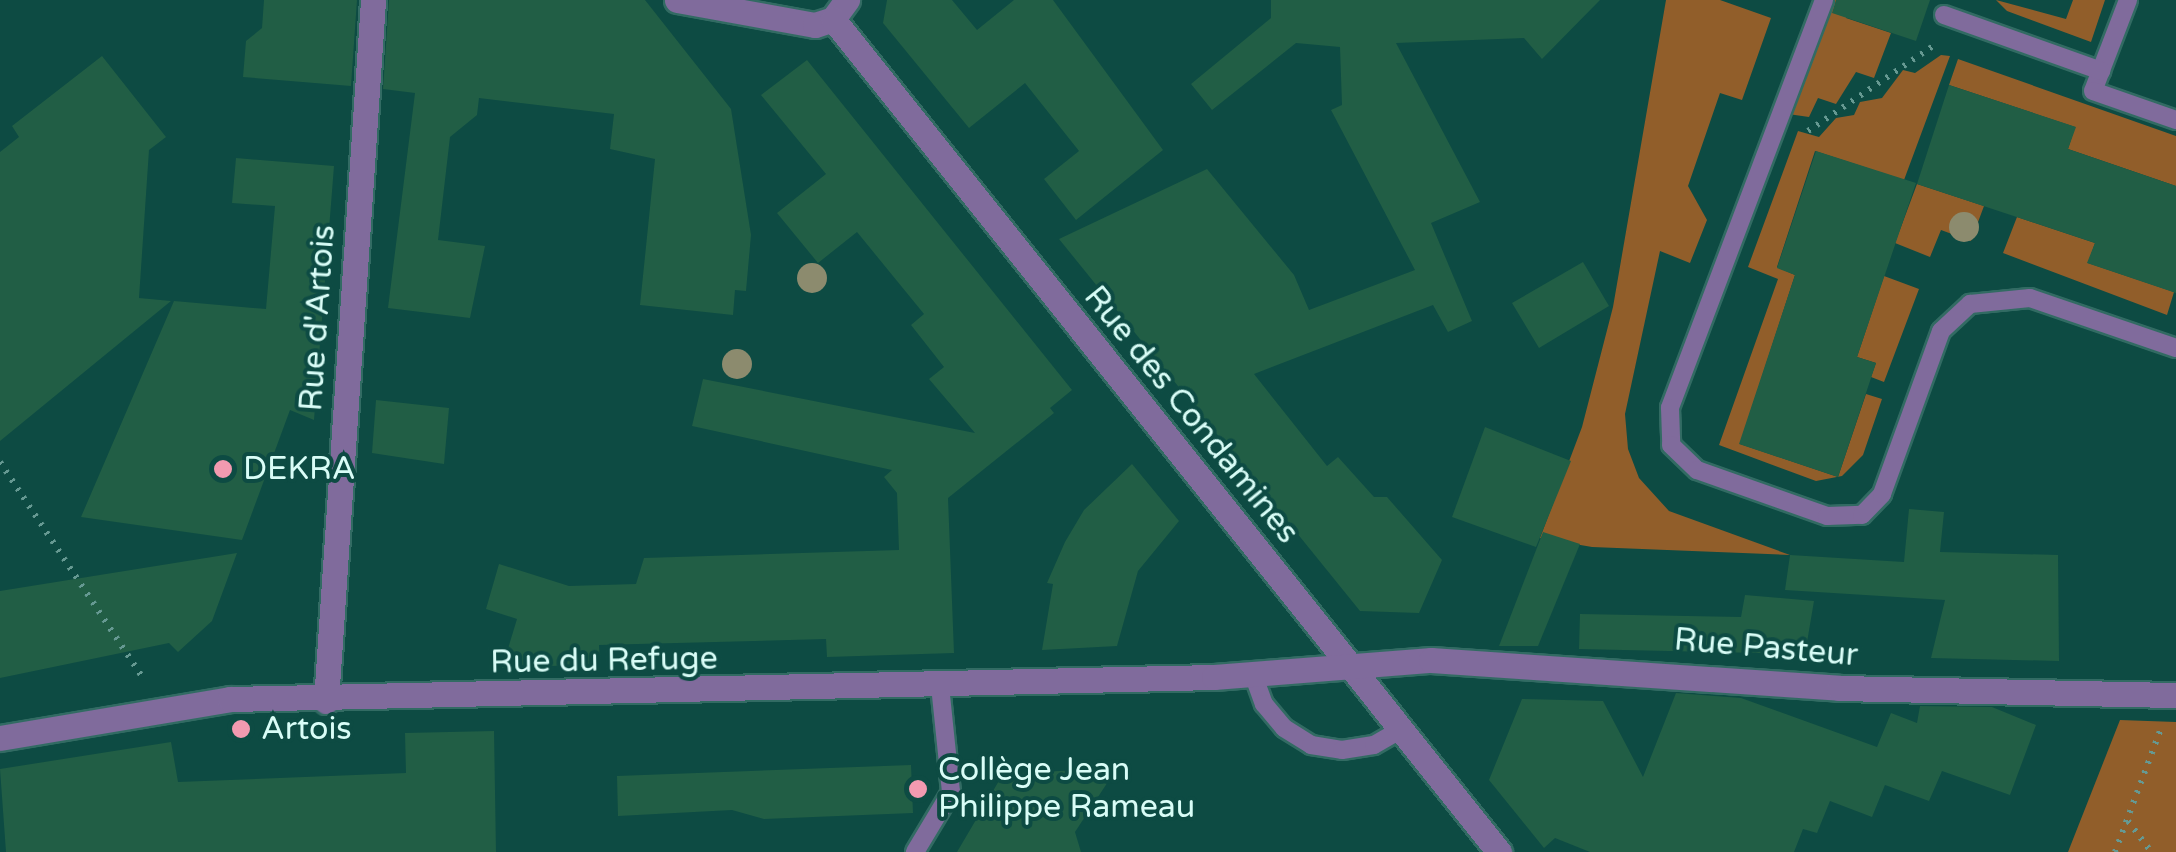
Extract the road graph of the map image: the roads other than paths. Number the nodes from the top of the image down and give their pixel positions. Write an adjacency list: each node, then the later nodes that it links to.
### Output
1 (372, 0): 14 (street, Rue d'Artois)
2 (677, 0): 5 (street)
3 (1824, 0): 9 (lane)
4 (2128, 0): 7 (lane)
5 (840, 9): 10 (street, Rue des Condamines)
6 (1944, 14): 7 (lane)
7 (2101, 71): 8 (lane)
8 (2176, 120)
9 (2176, 348)
10 (1352, 666): 11 (street, Rue Pasteur); 13 (street, Rue Pasteur); 15 (street, Rue des Condamines)
11 (1253, 674): 12 (street, Rue du Refuge); 15 (lane)
12 (940, 685): 14 (street, Rue du Refuge); 17 (lane)
13 (2176, 695)
14 (326, 700): 16 (street, Rue du Refuge)
15 (1402, 729): 18 (street, Rue des Condamines)
16 (0, 738)
17 (915, 852)
18 (1498, 852)

